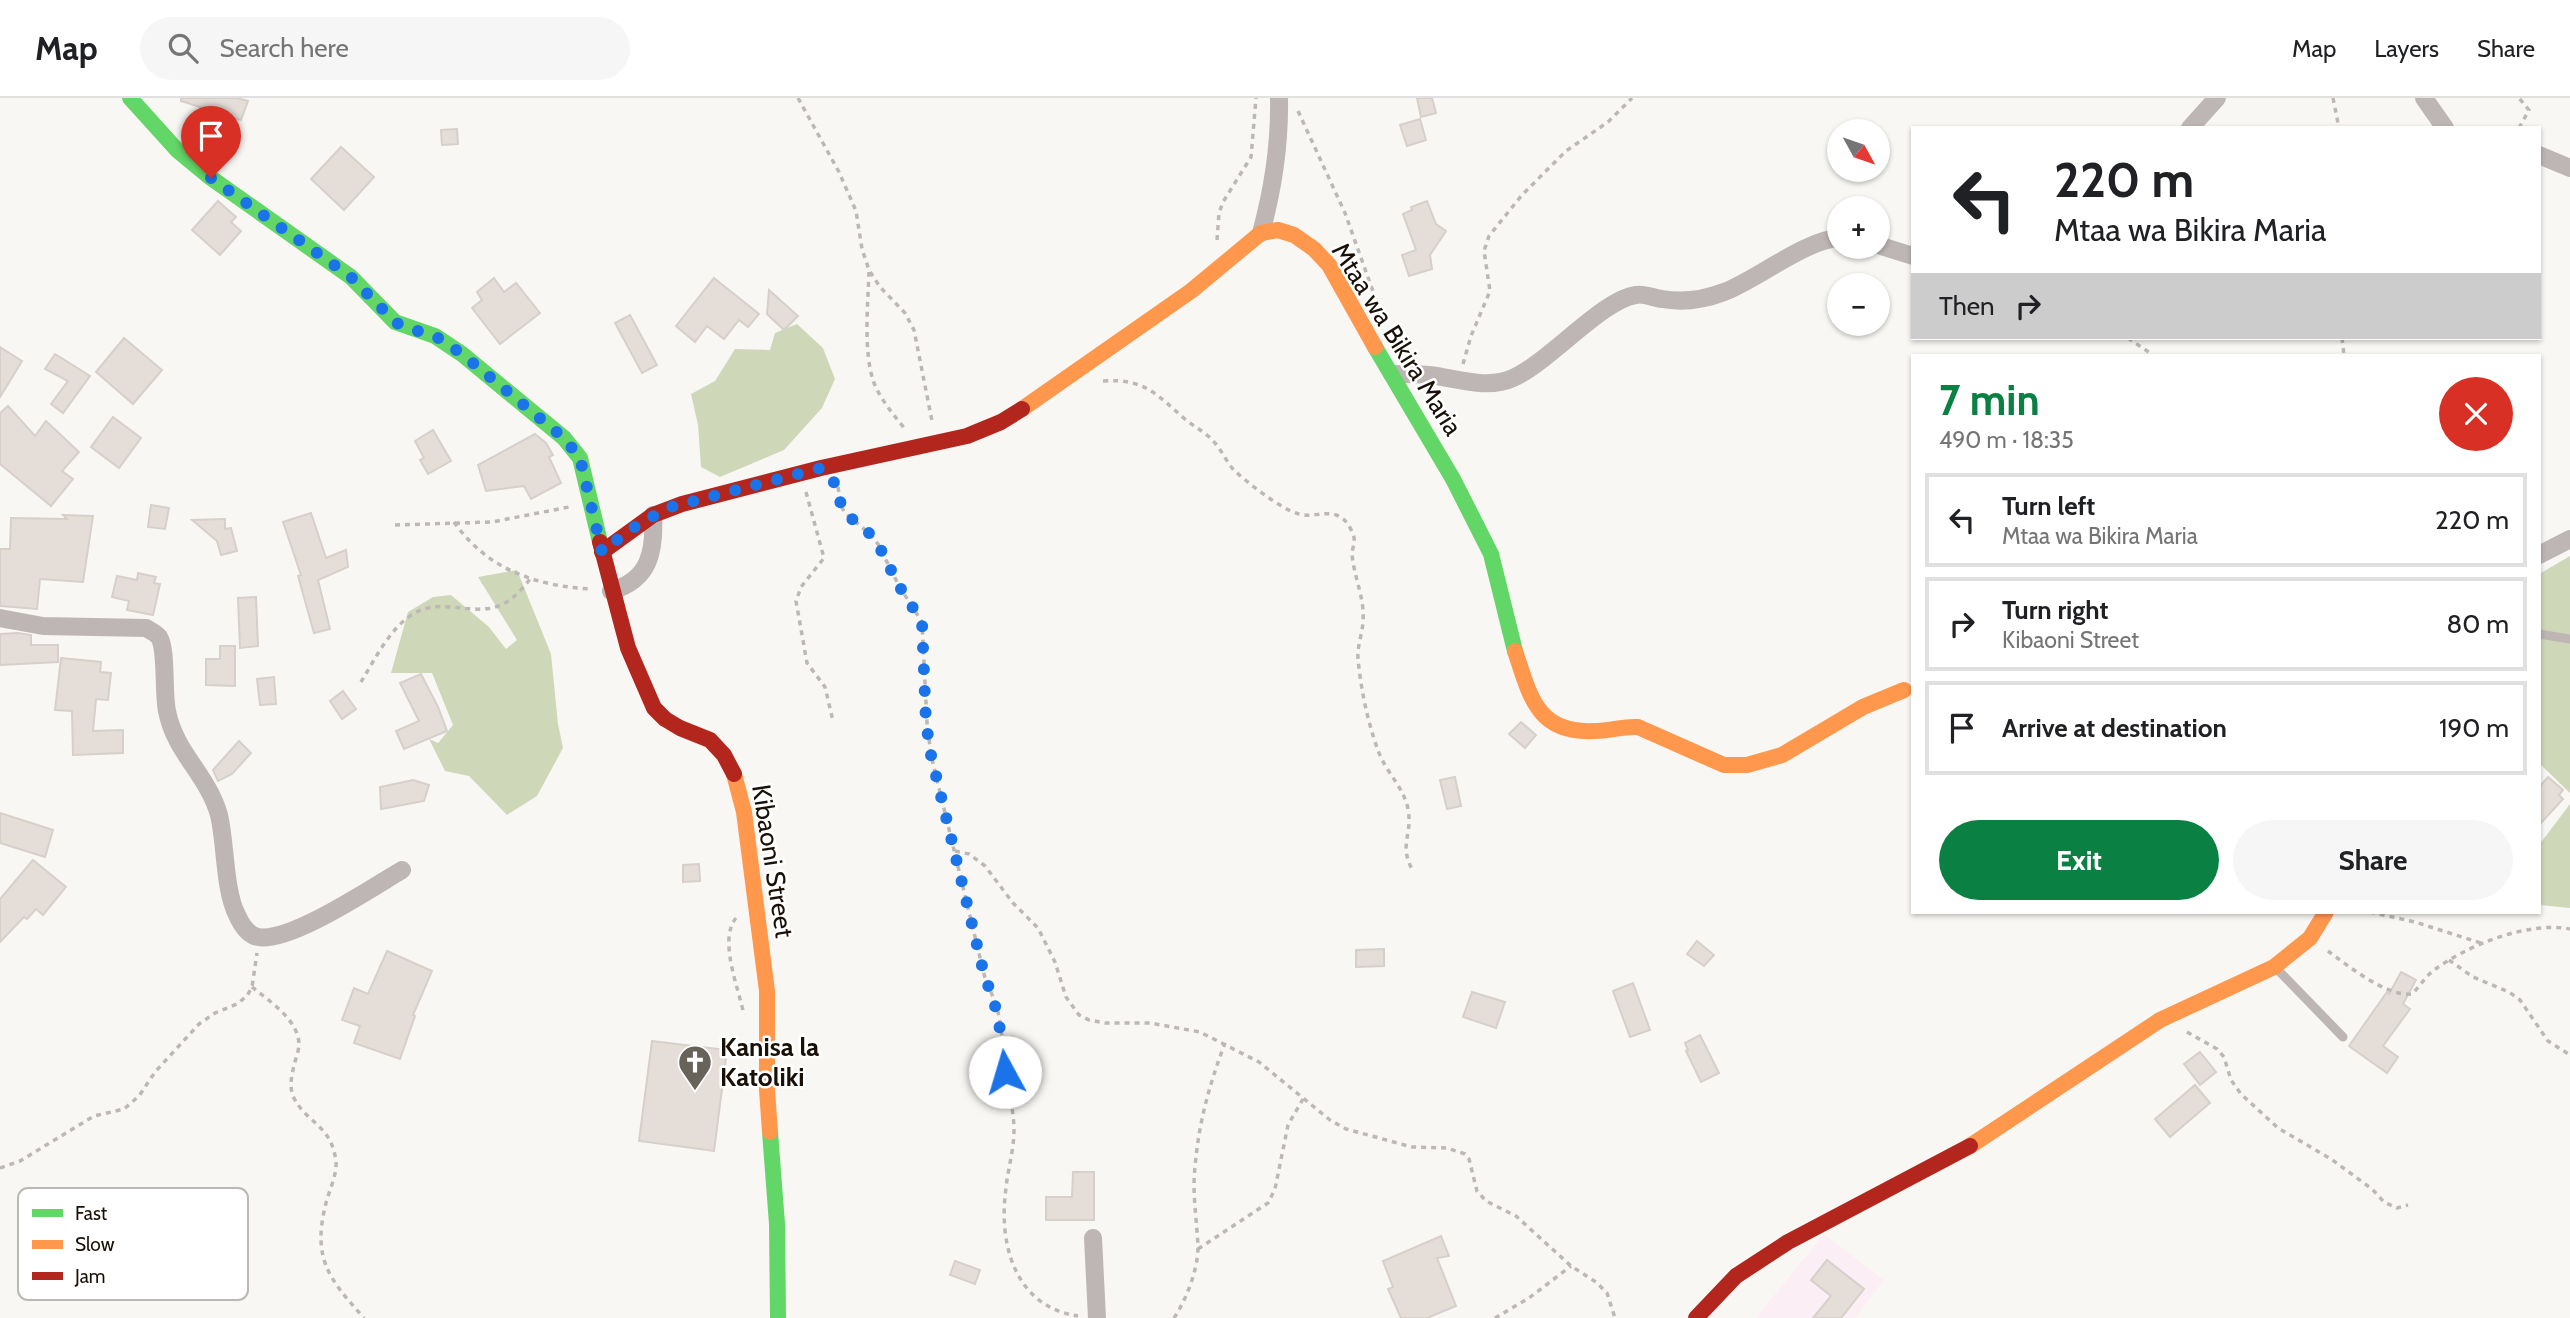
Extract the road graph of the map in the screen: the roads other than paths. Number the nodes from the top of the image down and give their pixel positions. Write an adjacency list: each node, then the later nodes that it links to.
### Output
1 (130, 98): 16 (street, Kibaoni Street)
2 (1279, 98): 9 (street)
3 (2217, 98): 5 (street)
4 (2424, 98): 6 (street)
5 (2192, 126)
6 (2444, 126)
7 (2541, 156): 8 (street)
8 (2570, 168)
9 (1261, 233): 13 (street, Mtaa wa Bikira Maria); 14 (street)
10 (1827, 241): 13 (street)
11 (1890, 249): 12 (street)
12 (1911, 255)
13 (1392, 374): 22 (street, Mtaa wa Bikira Maria)
14 (653, 515): 16 (street); 18 (street)
15 (2570, 538): 17 (street)
16 (602, 552): 18 (street, Kibaoni Street)
17 (2541, 554)
18 (611, 591): 29 (street, Kibaoni Street)
19 (0, 618): 23 (street)
20 (2541, 634): 21 (lane)
21 (2570, 639)
22 (1904, 690)
23 (402, 870)
24 (2325, 914): 25 (street)
25 (2274, 967): 26 (lane); 30 (street)
26 (2343, 1037)
27 (1093, 1238): 28 (street)
28 (1090, 1317)
29 (778, 1318)
30 (1696, 1318)

